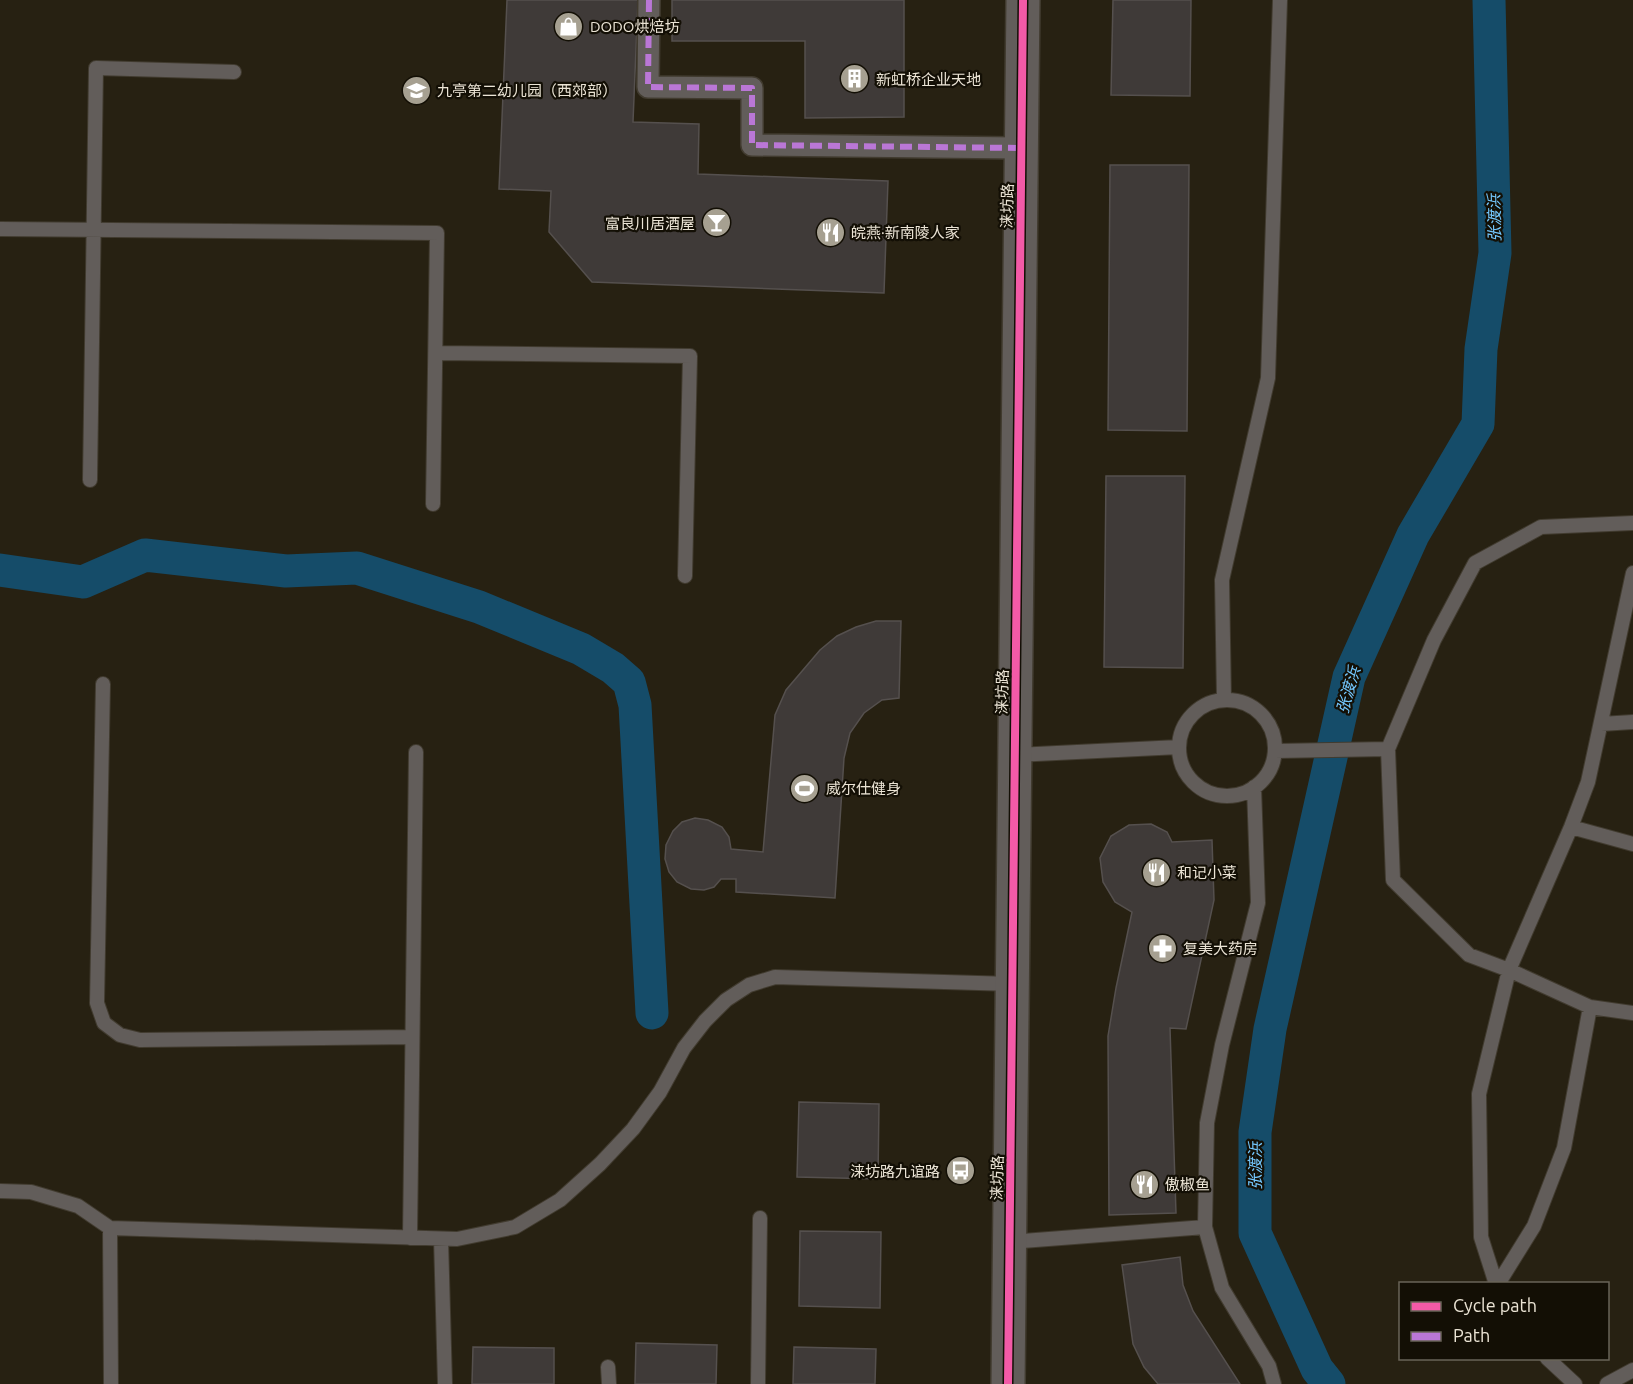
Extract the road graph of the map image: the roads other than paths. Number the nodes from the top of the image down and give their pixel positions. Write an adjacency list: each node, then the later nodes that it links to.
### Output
1 (649, 0): 5 (street)
2 (1023, 0): 5 (street, 涞坊路)
3 (1280, 0): 15 (lane)
4 (234, 72): 7 (lane)
5 (1021, 148): 22 (street, 涞坊路)
6 (0, 229): 7 (lane)
7 (94, 230): 8 (lane); 9 (lane)
8 (435, 353): 10 (lane); 13 (lane)
9 (90, 480)
10 (433, 504)
11 (1633, 523): 19 (lane)
12 (1633, 573): 17 (lane)
13 (685, 576)
14 (103, 684): 30 (lane)
15 (1224, 700): 18 (lane); 20 (lane)
16 (1633, 722): 17 (lane)
17 (1601, 724): 24 (lane)
18 (1179, 747): 22 (lane); 23 (lane)
19 (1388, 749): 20 (lane); 26 (lane)
20 (1275, 750): 23 (lane)
21 (416, 752): 30 (lane)
22 (1014, 755): 27 (street, 涞坊路)
23 (1254, 787): 33 (lane)
24 (1571, 827): 25 (lane); 26 (lane)
25 (1633, 844)
26 (1509, 970): 28 (lane); 38 (lane)
27 (1012, 984): 36 (lane); 37 (street, 涞坊路)
28 (1590, 1007): 29 (lane); 39 (lane)
29 (1633, 1012)
30 (412, 1037): 35 (lane)
31 (0, 1191): 34 (lane)
32 (760, 1218): 46 (lane)
33 (1205, 1227): 37 (lane); 48 (lane)
34 (110, 1228): 35 (lane); 43 (lane)
35 (410, 1238): 36 (lane)
36 (441, 1239): 44 (lane)
37 (1009, 1242): 47 (street, 涞坊路)
38 (1496, 1282)
39 (1498, 1282)
40 (1548, 1360): 49 (lane)
41 (608, 1367): 45 (lane)
42 (1633, 1370): 50 (lane)
43 (111, 1384)
44 (445, 1384)
45 (609, 1384)
46 (758, 1384)
47 (1008, 1384)
48 (1274, 1384)
49 (1575, 1384)
50 (1607, 1384)

